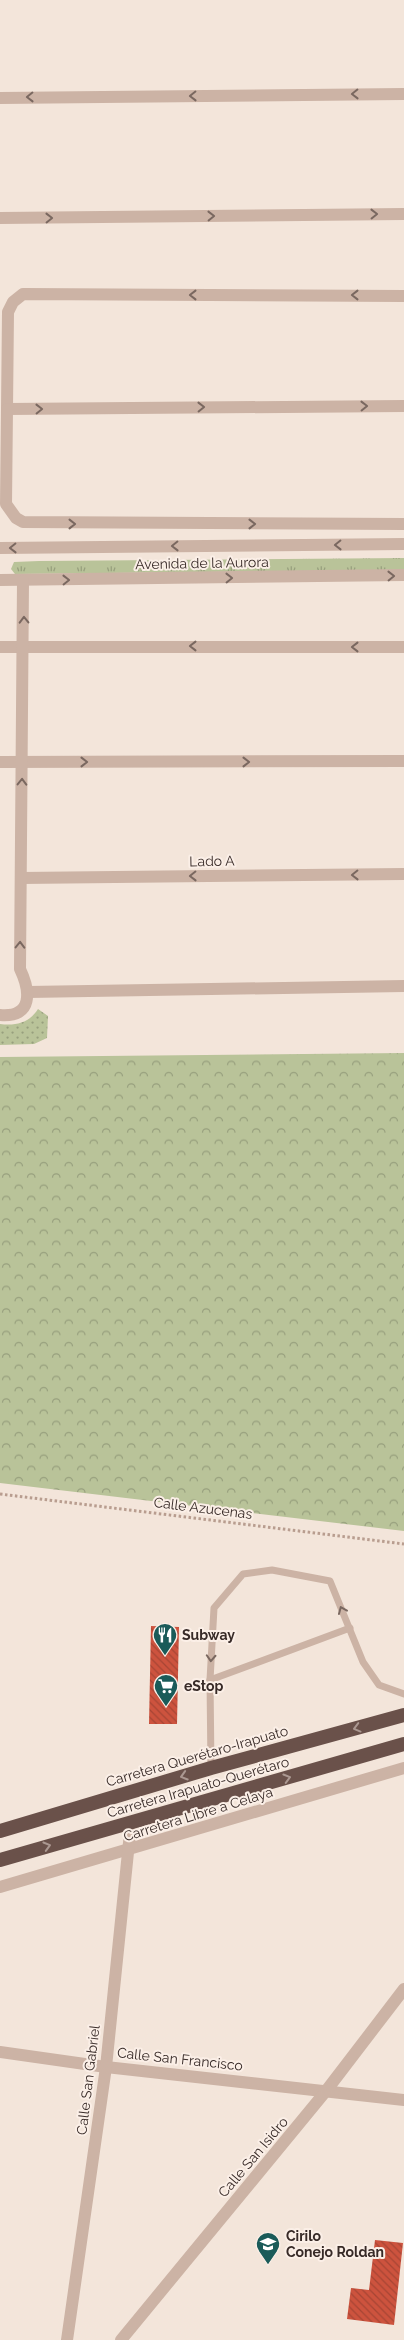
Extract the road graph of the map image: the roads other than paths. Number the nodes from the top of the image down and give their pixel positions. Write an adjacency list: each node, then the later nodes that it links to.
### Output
1 (404, 94): 2 (street, one-way to 2)
2 (0, 98)
3 (404, 214): 4 (street, one-way to 3)
4 (0, 218)
5 (404, 296): 7 (street, one-way to 7)
6 (404, 406): 7 (street, one-way to 6)
7 (7, 409): 8 (street, one-way to 8)
8 (404, 524)
9 (404, 544): 10 (street, Avenida de la Aurora, one-way to 10)
10 (0, 548)
11 (404, 575): 13 (street, Avenida de la Aurora, one-way to 11)
12 (0, 580): 13 (street, Avenida de la Aurora)
13 (23, 581): 14 (street, one-way to 13)
14 (24, 646): 15 (street); 16 (street, one-way to 14); 19 (street)
15 (0, 647)
16 (404, 647)
17 (404, 761): 19 (street, one-way to 17)
18 (0, 762): 19 (street)
19 (22, 762): 21 (street, one-way to 19)
20 (404, 874): 21 (street, Lado A, one-way to 21)
21 (21, 878): 23 (street, one-way to 21)
22 (404, 986): 23 (street)
23 (28, 992): 24 (street)
24 (0, 1015)
25 (350, 1628): 26 (lane); 26 (lane, one-way to 26); 27 (lane)
26 (210, 1680): 30 (lane)
27 (404, 1694)
28 (404, 1715): 30 (highway, Carretera Querétaro-Irapuato, one-way to 30)
29 (404, 1744): 32 (highway, Carretera Irapuato-Querétaro, one-way to 29)
30 (211, 1768): 33 (highway, Carretera Querétaro-Irapuato, one-way to 33)
31 (404, 1768): 34 (street, Carretera Libre a Celaya)
32 (131, 1823): 34 (street, Calle San Gabriel); 35 (highway, Carretera Irapuato-Querétaro, one-way to 32)
33 (0, 1831)
34 (128, 1850): 36 (street, Carretera Libre a Celaya); 39 (street, Calle San Gabriel)
35 (0, 1860)
36 (0, 1887)
37 (404, 1989): 40 (street, Calle San Isidro)
38 (0, 2052): 39 (street, Calle San Francisco)
39 (106, 2066): 40 (street, Calle San Francisco); 42 (street, Calle San Gabriel)
40 (326, 2090): 41 (street, Calle San Francisco); 43 (street, Calle San Isidro)
41 (404, 2100)
42 (67, 2340)
43 (121, 2340)

